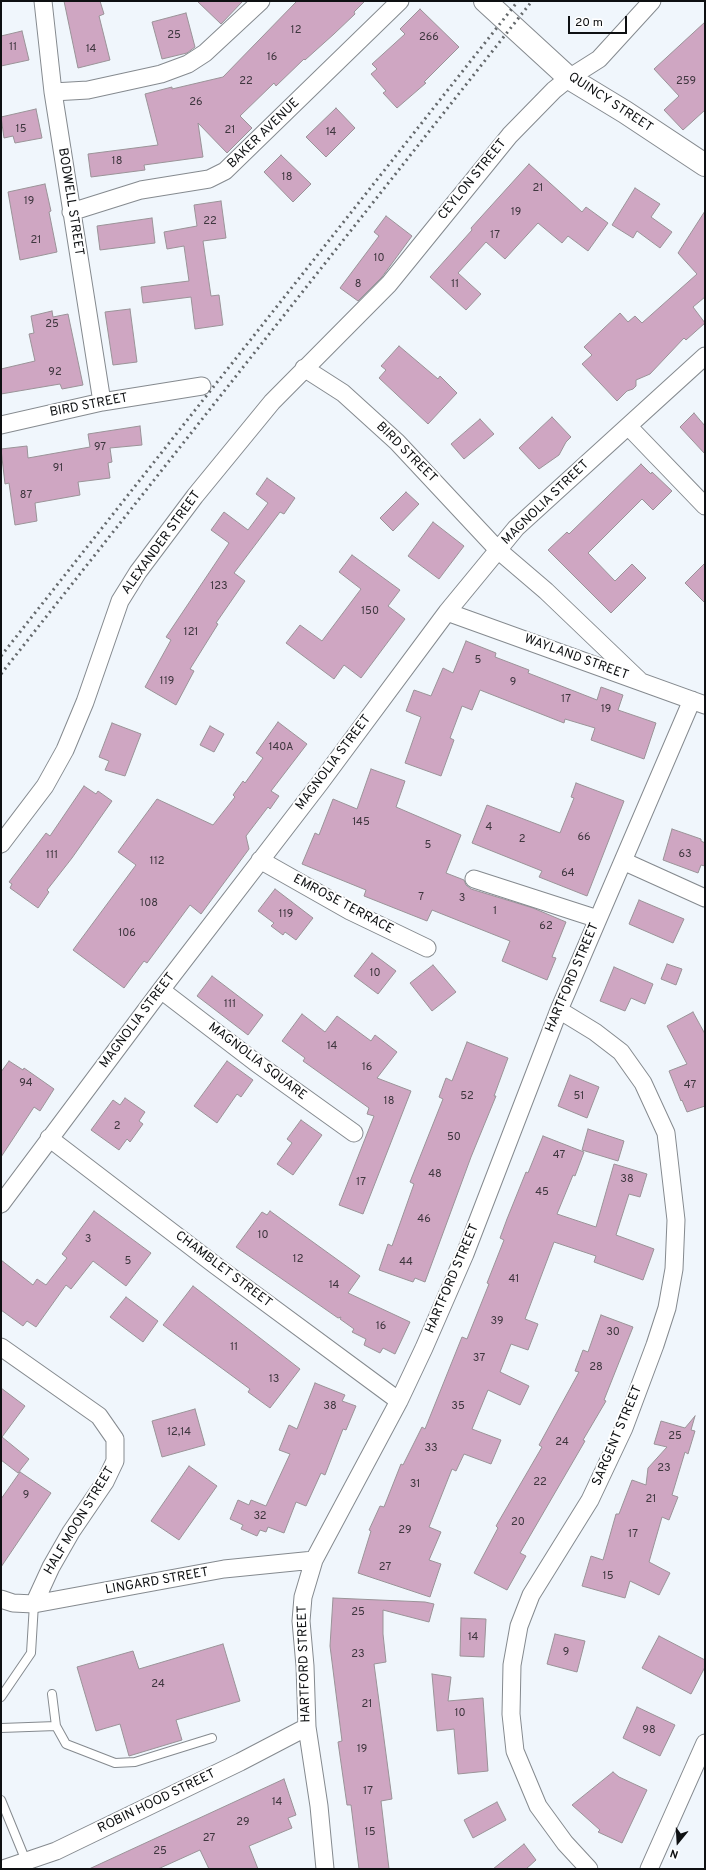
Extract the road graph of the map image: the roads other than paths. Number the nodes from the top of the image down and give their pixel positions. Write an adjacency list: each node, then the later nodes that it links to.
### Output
1 (43, 1): 7 (street, BODWELL STREET)
2 (261, 1): 7 (street)
3 (400, 1): 9 (street, BAKER AVENUE)
4 (485, 1): 6 (main road, QUINCY STREET)
5 (652, 1): 6 (street, CEYLON STREET)
6 (569, 78): 8 (main road, QUINCY STREET); 11 (street, CEYLON STREET)
7 (53, 92): 9 (street, BODWELL STREET)
8 (705, 165)
9 (71, 212): 13 (street, BODWELL STREET)
10 (705, 356): 15 (street, MAGNOLIA STREET)
11 (304, 368): 17 (street, BIRD STREET); 21 (street, ALEXANDER STREET)
12 (202, 386): 13 (street, BIRD STREET)
13 (102, 402): 14 (street, BIRD STREET)
14 (1, 425)
15 (628, 426): 16 (street); 17 (street, MAGNOLIA STREET)
16 (705, 506)
17 (498, 550): 18 (street, MAGNOLIA STREET); 19 (street, BIRD STREET)
18 (447, 612): 19 (street, WAYLAND STREET); 22 (street, MAGNOLIA STREET)
19 (639, 680): 20 (street, WAYLAND STREET)
20 (698, 702): 23 (street, HARTFORD STREET)
21 (1, 844)
22 (260, 860): 27 (street, EMROSE TERRACE); 28 (street, MAGNOLIA STREET)
23 (623, 861): 25 (street); 26 (street, HARTFORD STREET)
24 (474, 879): 26 (street)
25 (705, 898)
26 (598, 919): 29 (street, HARTFORD STREET)
27 (427, 948)
28 (161, 990): 30 (street, MAGNOLIA SQUARE); 31 (street, MAGNOLIA STREET)
29 (559, 1010): 34 (street, HARTFORD STREET); 49 (street, SARGENT STREET)
30 (354, 1133)
31 (49, 1138): 32 (street, MAGNOLIA STREET); 34 (street, CHAMBLET STREET)
32 (1, 1204)
33 (1, 1347): 37 (street, HALF MOON STREET)
34 (399, 1401): 35 (street, HARTFORD STREET)
35 (314, 1560): 37 (street, LINGARD STREET); 41 (street, HARTFORD STREET)
36 (1, 1599): 37 (street, LINGARD STREET)
37 (34, 1604): 39 (lane)
38 (52, 1694): 40 (lane)
39 (1, 1697)
40 (56, 1726): 42 (lane); 43 (lane)
41 (307, 1727): 46 (street, ROBIN HOOD STREET); 48 (street, HARTFORD STREET)
42 (1, 1728)
43 (212, 1738)
44 (705, 1743): 50 (street)
45 (1, 1800): 46 (lane)
46 (26, 1861): 47 (street, ROBIN HOOD STREET)
47 (3, 1869)
48 (325, 1869)
49 (589, 1869)
50 (649, 1869)

